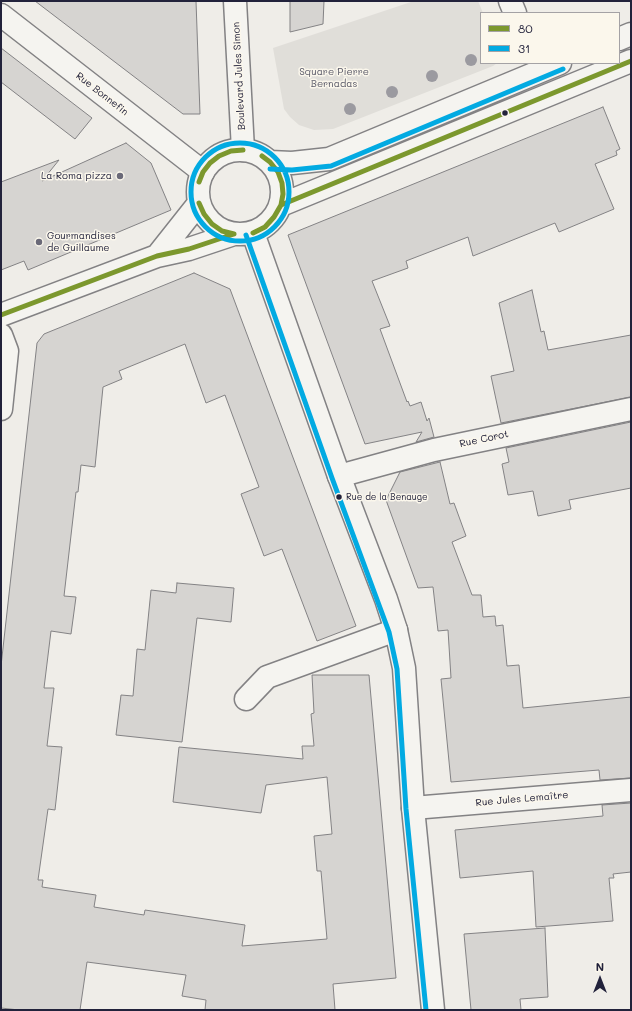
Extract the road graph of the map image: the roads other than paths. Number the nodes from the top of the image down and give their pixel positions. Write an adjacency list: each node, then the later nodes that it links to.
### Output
1 (235, 1): 11 (main road, Boulevard Jules Simon)
2 (510, 1): 3 (main road)
3 (515, 12)
4 (1, 15): 13 (main road, Rue Bonnefin)
5 (631, 34): 6 (main road)
6 (620, 39)
7 (631, 61): 10 (main road)
8 (555, 64): 9 (main road)
9 (536, 68): 10 (main road); 12 (main road)
10 (548, 94): 15 (main road)
11 (242, 150): 12 (main road); 13 (main road)
12 (270, 162): 15 (main road)
13 (203, 172): 14 (main road)
14 (199, 203): 16 (main road); 17 (main road)
15 (281, 205): 16 (main road)
16 (244, 233): 17 (main road); 22 (main road)
17 (157, 256): 18 (main road)
18 (1, 315)
19 (1, 335): 20 (main road)
20 (1, 409)
21 (631, 409): 22 (main road, Rue Corot)
22 (339, 476): 23 (main road)
23 (396, 630): 24 (main road); 26 (main road)
24 (246, 698)
25 (631, 790): 26 (main road, Rue Jules Lemaître)
26 (413, 808): 27 (main road)
27 (433, 1010)

